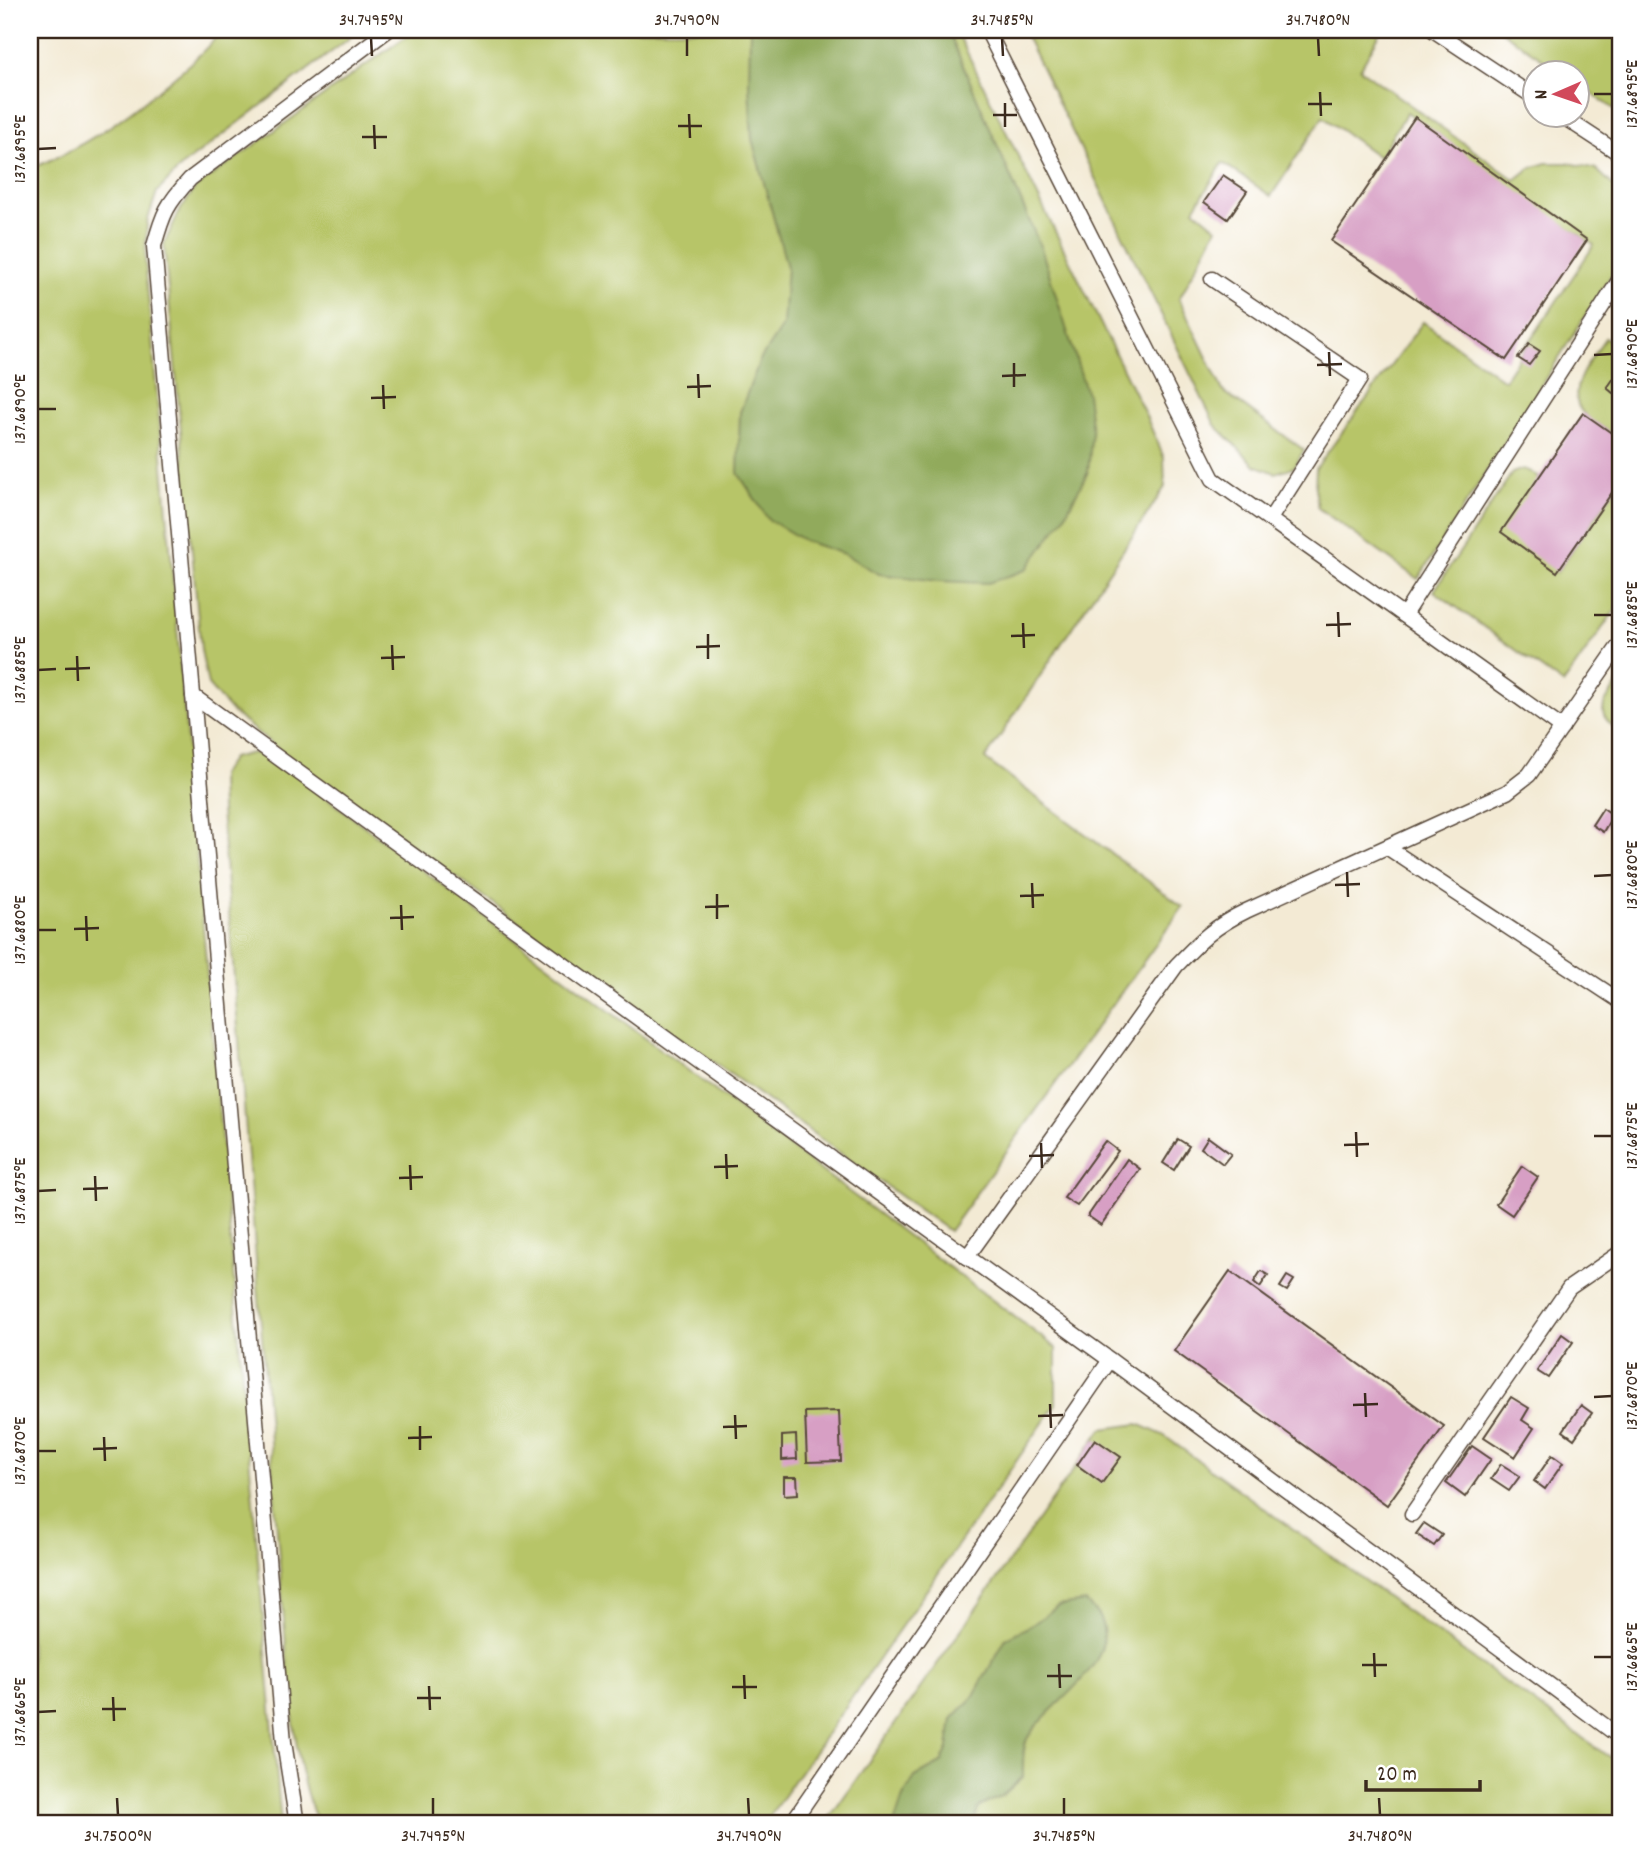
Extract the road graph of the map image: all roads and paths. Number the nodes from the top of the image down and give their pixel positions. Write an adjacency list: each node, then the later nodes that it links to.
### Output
1 (388, 30): 12 (lane)
2 (987, 30): 9 (lane)
3 (1433, 30): 4 (lane)
4 (1520, 87)
5 (1583, 130): 6 (lane)
6 (1620, 154)
7 (1212, 279): 9 (lane)
8 (1620, 279): 10 (lane)
9 (1270, 519): 10 (lane)
10 (1404, 615): 13 (lane)
11 (1620, 643): 13 (lane)
12 (193, 696): 17 (lane); 21 (lane)
13 (1562, 728): 14 (lane)
14 (1388, 848): 15 (lane); 17 (lane)
15 (1620, 1001)
16 (1620, 1253): 19 (lane)
17 (967, 1257): 18 (lane)
18 (1110, 1360): 20 (lane); 22 (lane)
19 (1412, 1514)
20 (1620, 1737)
21 (298, 1824)
22 (792, 1824)

